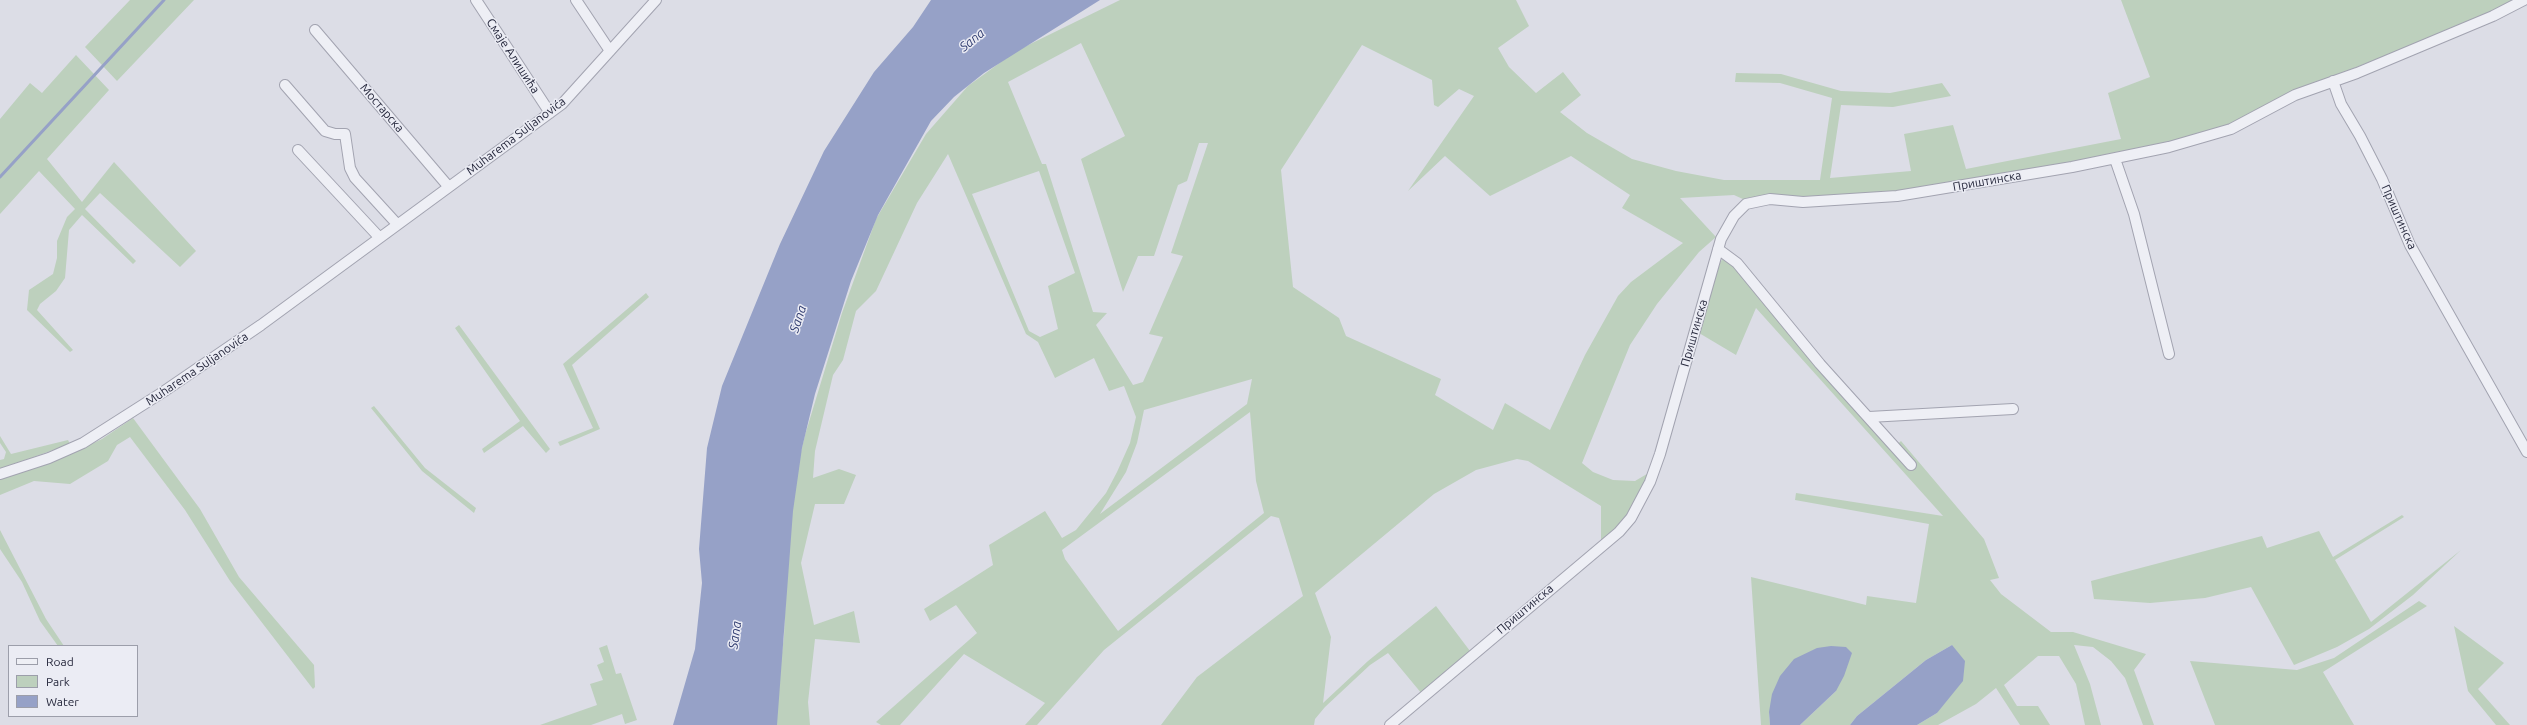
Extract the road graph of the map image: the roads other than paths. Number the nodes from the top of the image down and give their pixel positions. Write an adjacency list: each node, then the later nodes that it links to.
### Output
1 (476, 0): 9 (street, Смаје Алишића)
2 (576, 0): 6 (street)
3 (656, 0): 6 (street, Muharema Suljanovića)
4 (2524, 0): 7 (street, Приштинска)
5 (315, 30): 12 (street, Мостарска)
6 (610, 51): 9 (street, Muharema Suljanovića)
7 (2333, 81): 11 (street, Приштинска); 19 (street, Приштинска)
8 (285, 85): 13 (street)
9 (550, 113): 12 (street, Muharema Suljanovića)
10 (298, 150): 14 (street)
11 (2115, 159): 15 (street, Приштинска); 16 (street)
12 (448, 186): 13 (street, Muharema Suljanovića)
13 (397, 224): 14 (street, Muharema Suljanovića)
14 (379, 237): 21 (street, Muharema Suljanovića)
15 (1718, 249): 18 (street); 22 (street, Приштинска)
16 (2169, 354)
17 (2013, 409): 18 (street)
18 (1869, 417): 20 (street)
19 (2527, 452)
20 (1911, 465)
21 (0, 474)
22 (1390, 725)

